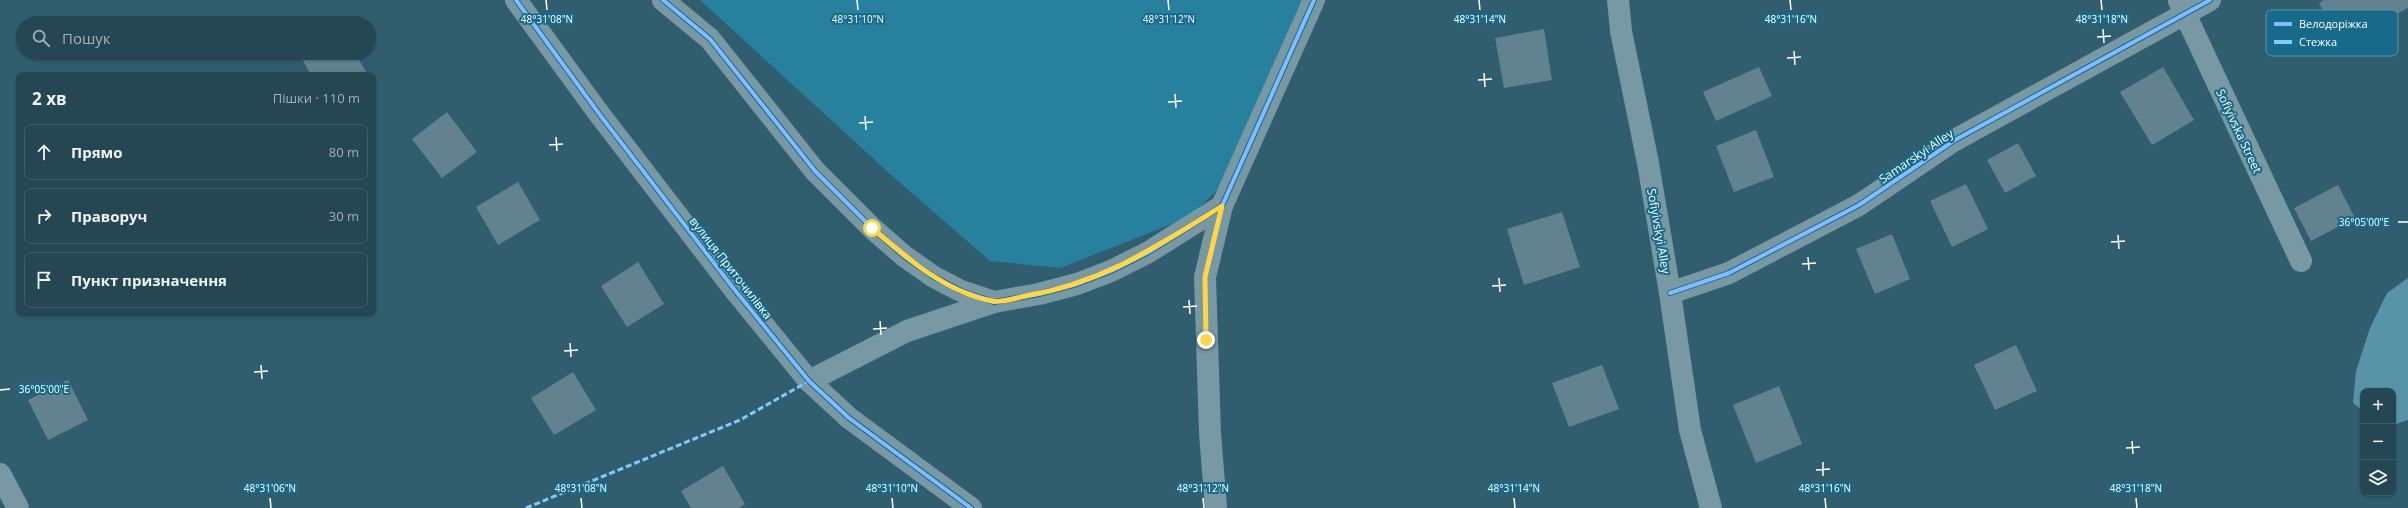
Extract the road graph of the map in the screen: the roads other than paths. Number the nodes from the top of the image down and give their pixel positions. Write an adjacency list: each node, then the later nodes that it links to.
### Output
1 (516, 0): 11 (street, вулиця Приточилівка)
2 (663, 0): 10 (street)
3 (1314, 0): 7 (street)
4 (1618, 0): 9 (street, Sofiyivskyi Alley)
5 (2210, 0): 6 (street, Samarskyi Alley)
6 (2182, 7): 8 (street, Sofiyivska Street); 9 (street, Samarskyi Alley)
7 (1222, 206): 10 (street); 15 (street)
8 (2300, 261)
9 (1670, 293): 16 (street, Sofiyivskyi Alley)
10 (994, 302): 11 (street)
11 (809, 380): 14 (street, вулиця Приточилівка)
12 (0, 474): 13 (street)
13 (18, 508)
14 (971, 508)
15 (1216, 508)
16 (1711, 508)

